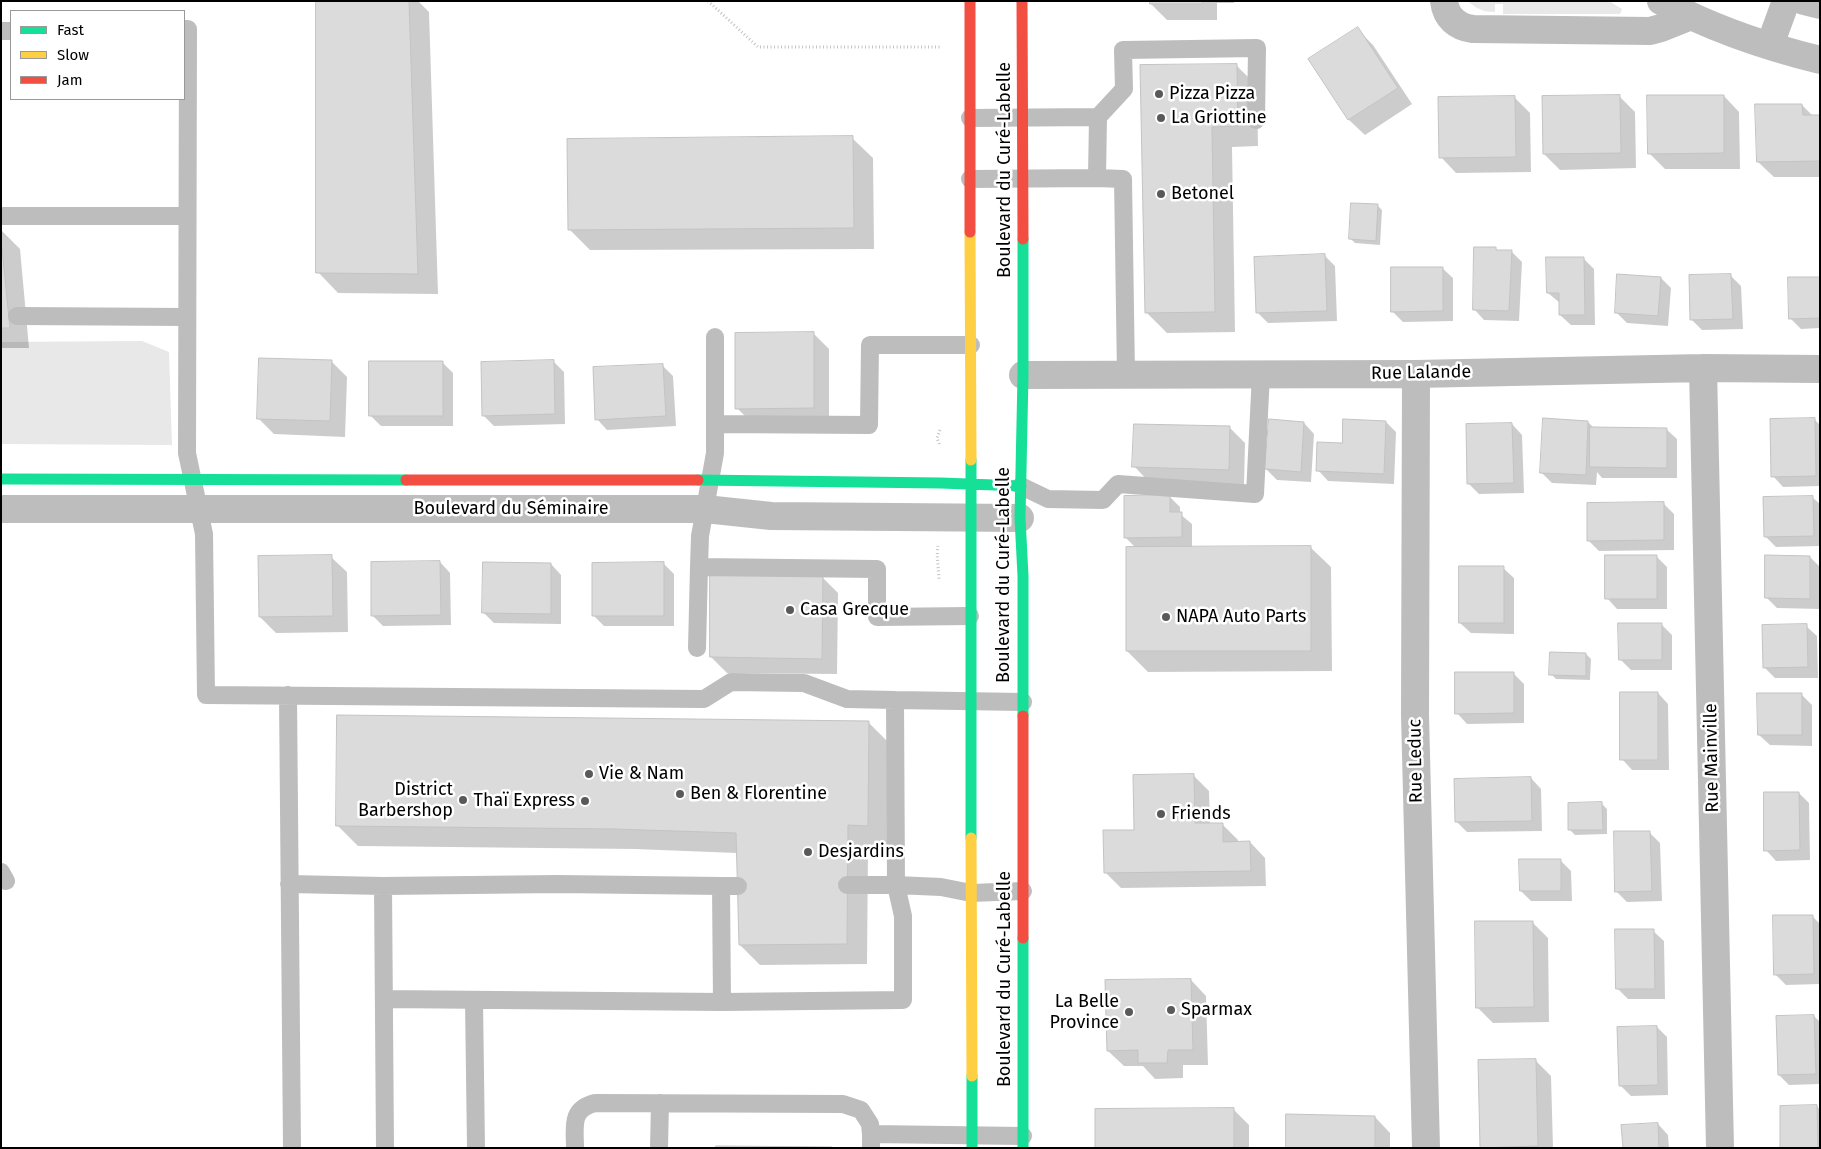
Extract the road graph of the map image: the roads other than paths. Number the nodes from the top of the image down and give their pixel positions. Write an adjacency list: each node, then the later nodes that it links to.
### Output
1 (970, 1): 14 (main road, Boulevard du Curé-Labelle)
2 (1022, 1): 12 (main road, Boulevard du Curé-Labelle)
3 (1661, 1): 8 (street)
4 (1786, 1): 10 (street)
5 (1804, 1): 6 (street)
6 (1820, 5)
7 (1448, 11): 8 (street)
8 (1691, 16): 10 (street)
9 (185, 29): 20 (lane)
10 (1770, 46): 11 (street)
11 (1820, 60)
12 (1022, 117): 13 (lane); 14 (lane); 16 (main road, Boulevard du Curé-Labelle)
13 (1098, 117): 15 (lane); 17 (lane)
14 (970, 118): 18 (main road, Boulevard du Curé-Labelle)
15 (1256, 120)
16 (1023, 178): 17 (lane); 18 (lane); 30 (main road, Boulevard du Curé-Labelle)
17 (1097, 178): 29 (lane)
18 (970, 180): 24 (main road, Boulevard du Curé-Labelle)
19 (1, 216): 20 (lane)
20 (187, 216): 22 (lane)
21 (17, 316): 22 (lane)
22 (187, 317): 33 (lane)
23 (715, 337): 31 (lane)
24 (972, 345): 31 (lane); 35 (main road, Boulevard du Curé-Labelle)
25 (1703, 368): 26 (street, Rue Lalande); 28 (street, Rue Lalande); 69 (street, Rue Mainville)
26 (1820, 369)
27 (1261, 374): 28 (street, Rue Lalande); 29 (street, Rue Lalande); 37 (lane)
28 (1416, 374): 68 (street, Rue Leduc)
29 (1126, 375): 30 (street, Rue Lalande)
30 (1023, 376): 36 (main road, Boulevard du Curé-Labelle)
31 (715, 424): 34 (lane)
32 (1, 479): 33 (main road, Boulevard du Séminaire)
33 (192, 480): 34 (main road, Boulevard du Séminaire); 38 (lane)
34 (711, 480): 35 (main road, Boulevard du Séminaire); 40 (lane)
35 (971, 484): 36 (main road, Boulevard du Séminaire); 41 (main road, Boulevard du Curé-Labelle)
36 (1020, 486): 37 (lane); 42 (main road, Boulevard du Curé-Labelle)
37 (1048, 499): 42 (lane)
38 (199, 508): 39 (street, Boulevard du Séminaire); 40 (street, Boulevard du Séminaire); 46 (lane)
39 (1, 509)
40 (705, 509): 41 (street, Boulevard du Séminaire); 43 (lane)
41 (971, 518): 42 (street, Boulevard du Séminaire); 44 (main road, Boulevard du Curé-Labelle)
42 (1020, 518): 49 (main road, Boulevard du Curé-Labelle)
43 (699, 567): 44 (lane); 45 (lane)
44 (970, 616): 48 (main road, Boulevard du Curé-Labelle)
45 (698, 648)
46 (288, 695): 47 (lane); 50 (lane)
47 (895, 700): 48 (lane); 52 (lane)
48 (970, 701): 49 (lane); 55 (main road, Boulevard du Curé-Labelle)
49 (1022, 702): 54 (main road, Boulevard du Curé-Labelle)
50 (290, 884): 53 (lane); 63 (lane)
51 (847, 885): 52 (lane)
52 (896, 885): 55 (lane); 58 (lane)
53 (383, 886): 56 (lane); 58 (lane)
54 (1023, 892): 55 (lane); 62 (main road, Boulevard du Curé-Labelle)
55 (971, 893): 61 (main road, Boulevard du Curé-Labelle)
56 (384, 999): 57 (lane); 64 (lane)
57 (474, 1000): 58 (lane); 65 (lane)
58 (722, 1002)
59 (660, 1103): 60 (lane); 66 (lane); 67 (lane)
60 (871, 1141): 61 (lane)
61 (972, 1142): 62 (lane)
62 (1023, 1142)
63 (292, 1148)
64 (385, 1148)
65 (476, 1148)
66 (575, 1148)
67 (659, 1148)
68 (1426, 1148)
69 (1720, 1148)

